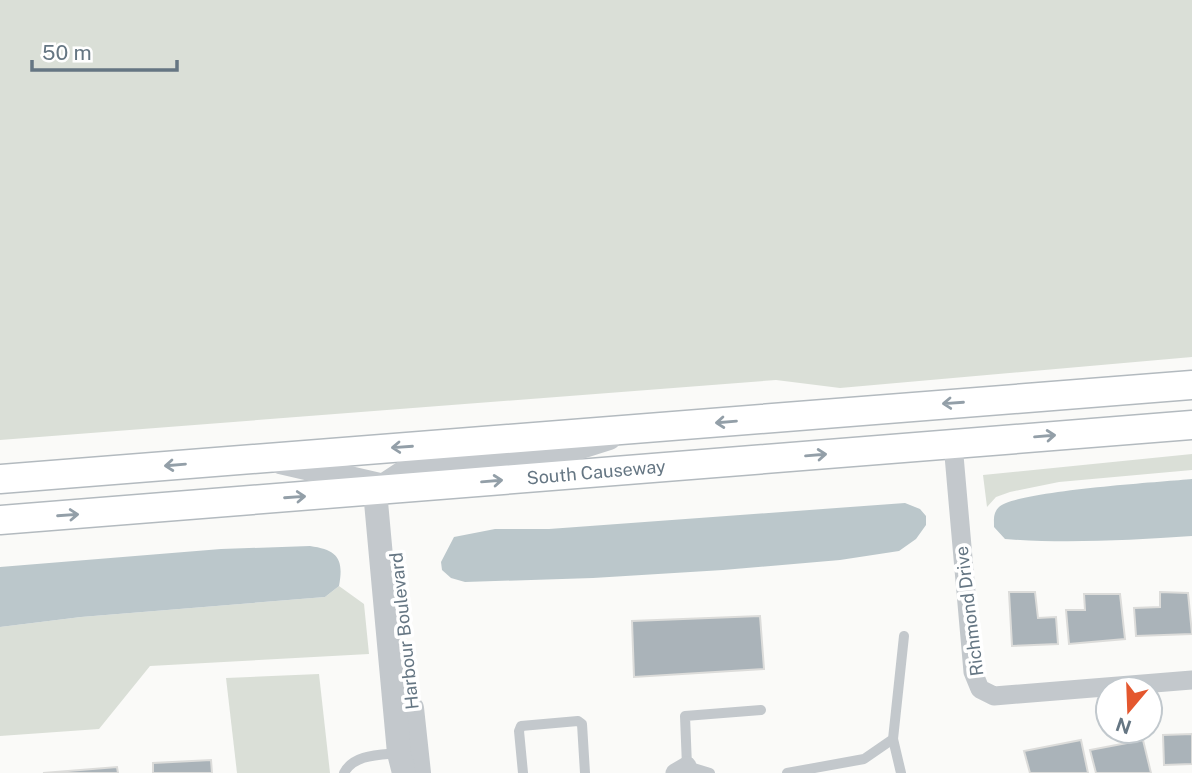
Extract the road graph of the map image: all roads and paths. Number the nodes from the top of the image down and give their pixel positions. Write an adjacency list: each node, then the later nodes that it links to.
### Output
1 (1192, 386): 2 (main road, one-way to 2); 5 (main road)
2 (803, 415): 4 (main road, one-way to 4); 5 (main road)
3 (1192, 425): 5 (main road, South Causeway, one-way to 3)
4 (640, 429): 6 (main road, one-way to 6); 8 (street)
5 (953, 444): 8 (main road, South Causeway, one-way to 5); 11 (street, Richmond Drive)
6 (261, 458): 7 (main road, one-way to 7); 8 (street)
7 (0, 479)
8 (382, 488): 9 (main road, South Causeway, one-way to 8); 14 (street)
9 (0, 520)
10 (904, 636): 13 (lane)
11 (1192, 680)
12 (761, 710): 15 (lane)
13 (893, 739): 20 (lane); 21 (lane)
14 (410, 762): 16 (lane)
15 (681, 770): 19 (lane)
16 (344, 773)
17 (523, 773): 18 (lane)
18 (585, 773)
19 (710, 773)
20 (787, 773)
21 (901, 773)

